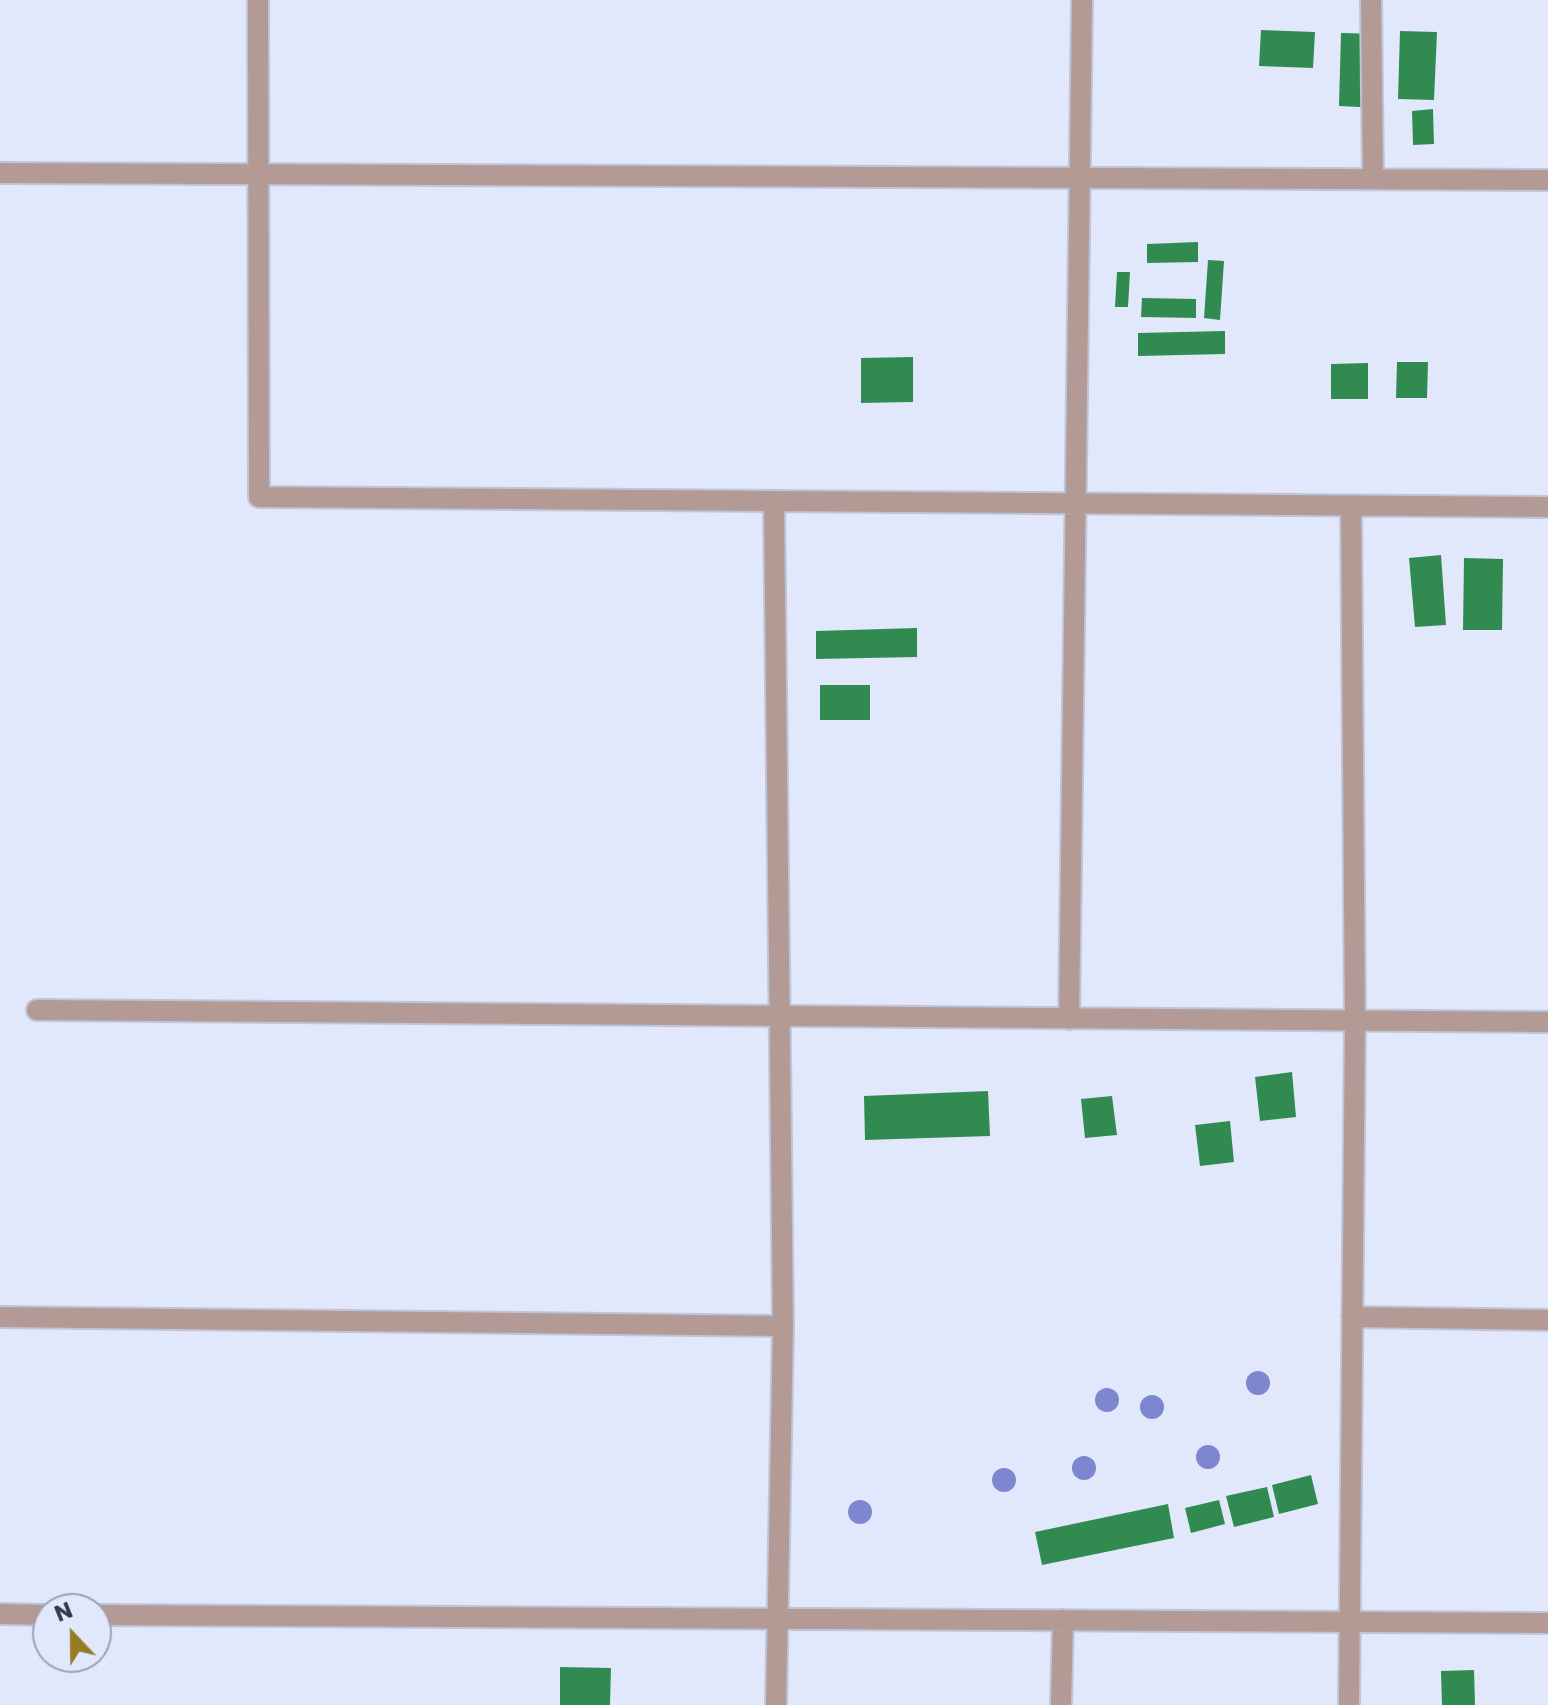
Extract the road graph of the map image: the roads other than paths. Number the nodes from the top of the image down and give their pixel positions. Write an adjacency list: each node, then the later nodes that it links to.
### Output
1 (258, 0): 5 (street)
2 (1082, 0): 6 (street)
3 (1371, 0): 7 (street)
4 (0, 173): 5 (street)
5 (256, 173): 6 (street); 9 (street)
6 (1080, 178): 7 (street); 10 (street)
7 (1373, 179): 8 (street)
8 (1548, 180)
9 (774, 502): 10 (street); 14 (street)
10 (1076, 504): 11 (street); 15 (street)
11 (1351, 506): 12 (street); 16 (street)
12 (1548, 507)
13 (37, 1010): 14 (street)
14 (777, 1016): 15 (street); 21 (street)
15 (1069, 1019): 16 (street)
16 (1355, 1020): 17 (street); 19 (street)
17 (1548, 1022)
18 (0, 1317): 21 (street)
19 (1352, 1317): 20 (street); 27 (street)
20 (1548, 1320)
21 (783, 1326): 25 (street)
22 (0, 1614): 23 (street)
23 (32, 1615)
24 (112, 1615): 25 (street)
25 (779, 1618): 26 (street); 29 (street)
26 (1063, 1620): 27 (street); 30 (street)
27 (1349, 1622): 28 (street); 31 (street)
28 (1548, 1623)
29 (776, 1705)
30 (1061, 1705)
31 (1349, 1705)

